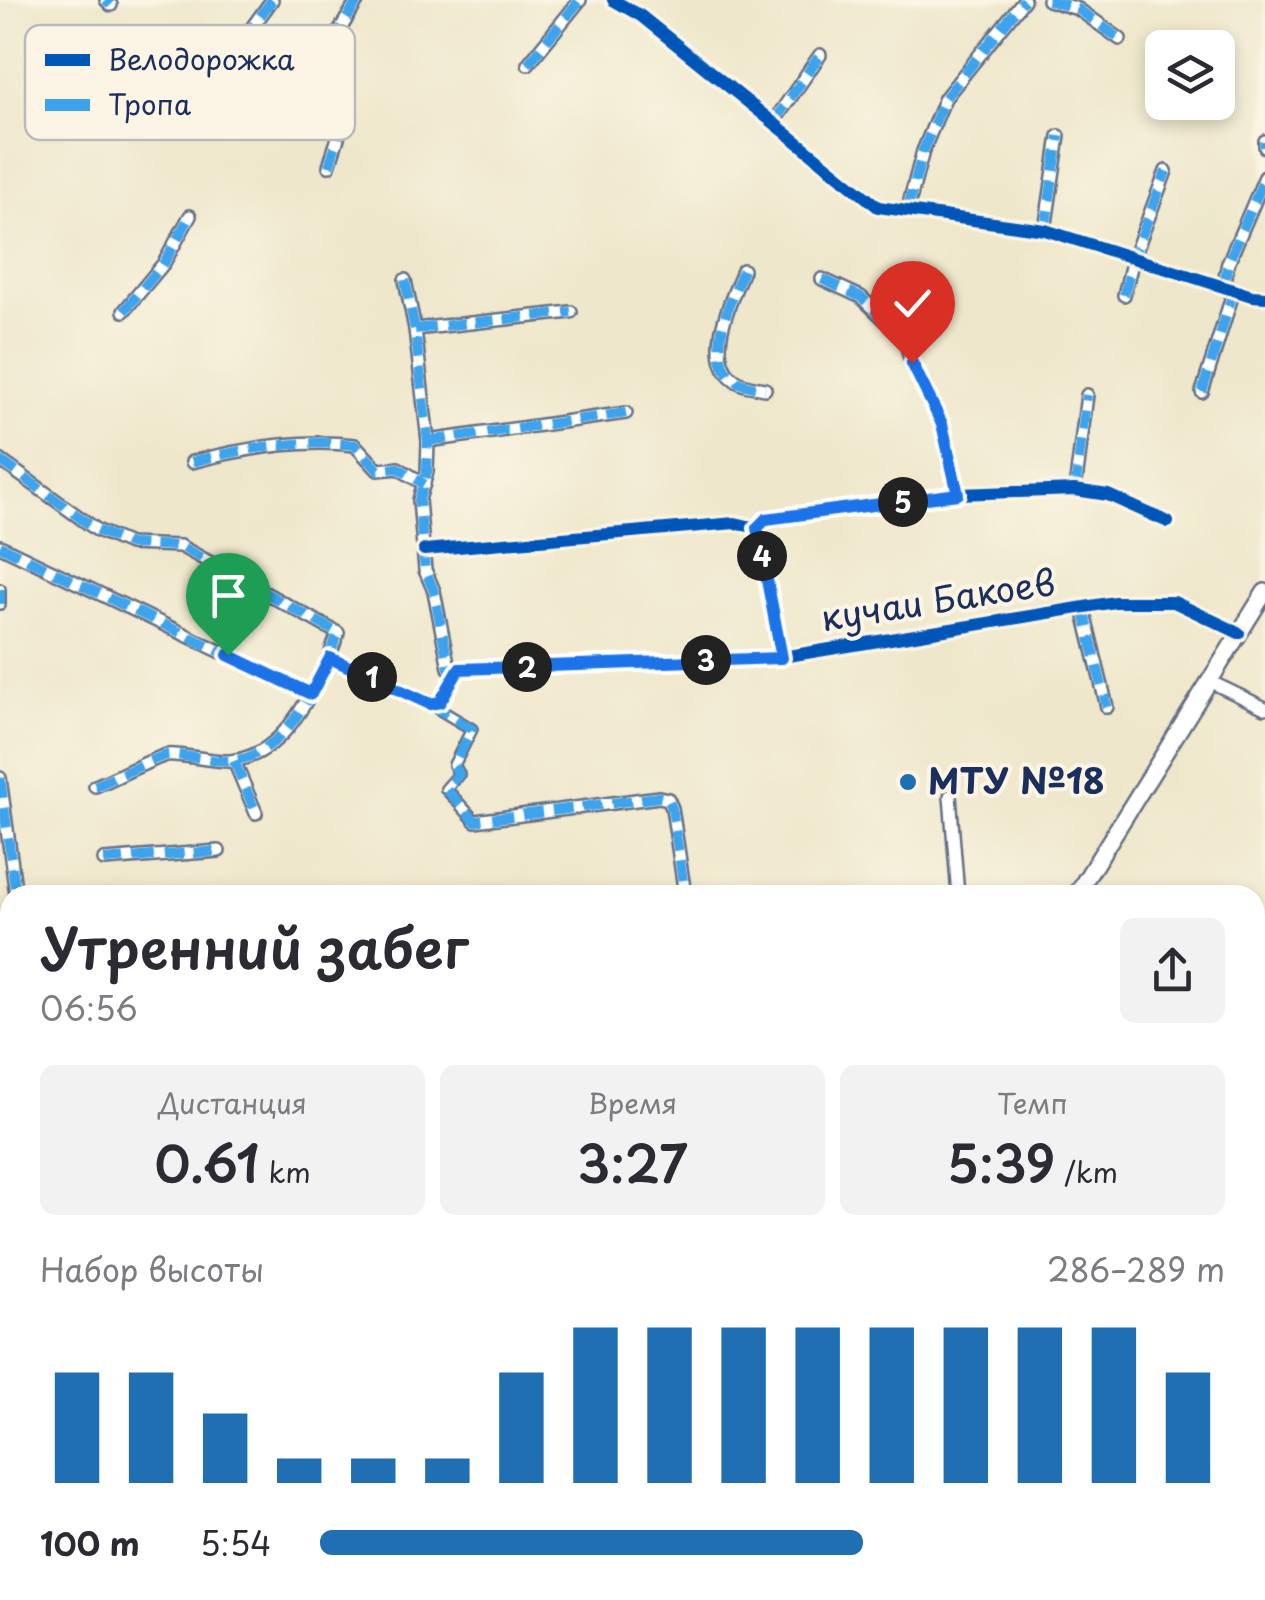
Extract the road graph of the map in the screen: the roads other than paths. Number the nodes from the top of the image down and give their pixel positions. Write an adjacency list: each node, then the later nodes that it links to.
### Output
1 (272, 0): 7 (street)
2 (358, 0): 8 (street)
3 (580, 0): 11 (street)
4 (613, 0): 12 (street)
5 (1024, 0): 18 (street)
6 (1048, 0): 9 (street)
7 (254, 25)
8 (343, 25)
9 (1120, 39)
10 (820, 55): 12 (street)
11 (528, 64)
12 (774, 122): 18 (street)
13 (1058, 136): 20 (street)
14 (337, 140): 15 (street)
15 (329, 166)
16 (1166, 171): 21 (street)
17 (1265, 176): 25 (street)
18 (907, 212): 20 (street)
19 (190, 216): 28 (street)
20 (1045, 230): 21 (street)
21 (1133, 259): 25 (street); 26 (street)
22 (743, 270): 31 (street)
23 (822, 279): 40 (street)
24 (405, 280): 30 (street)
25 (1229, 288): 27 (street); 32 (street)
26 (1124, 295)
27 (1265, 298)
28 (124, 311)
29 (571, 312): 30 (street)
30 (415, 329): 35 (street)
31 (765, 389)
32 (1202, 392)
33 (1087, 396): 39 (street)
34 (626, 413): 35 (street)
35 (428, 441): 38 (street)
36 (0, 460): 50 (street)
37 (192, 462): 38 (street)
38 (424, 484): 44 (street)
39 (1074, 490): 40 (street); 41 (street)
40 (958, 494): 42 (street)
41 (1168, 522)
42 (757, 528): 44 (street); 51 (street)
43 (2, 550): 54 (street)
44 (424, 550): 52 (street)
45 (0, 590): 47 (street)
46 (1265, 592): 49 (main road)
47 (0, 604)
48 (1083, 608): 49 (street, кучаи Бакоев); 51 (street, кучаи Бакоев); 56 (street)
49 (1239, 633): 53 (main road)
50 (330, 658): 54 (street); 55 (street)
51 (782, 658): 52 (street, кучаи Бакоев)
52 (459, 669): 55 (street)
53 (1209, 682): 57 (street); 69 (main road)
54 (311, 694): 58 (street)
55 (430, 704): 63 (street)
56 (1107, 707)
57 (1265, 708)
58 (234, 761): 60 (street); 62 (street)
59 (0, 778): 66 (street)
60 (95, 786)
61 (950, 796): 68 (street)
62 (256, 813)
63 (475, 821): 67 (street)
64 (219, 851): 65 (street)
65 (104, 860)
66 (15, 885)
67 (684, 885)
68 (957, 885)
69 (1082, 885)

